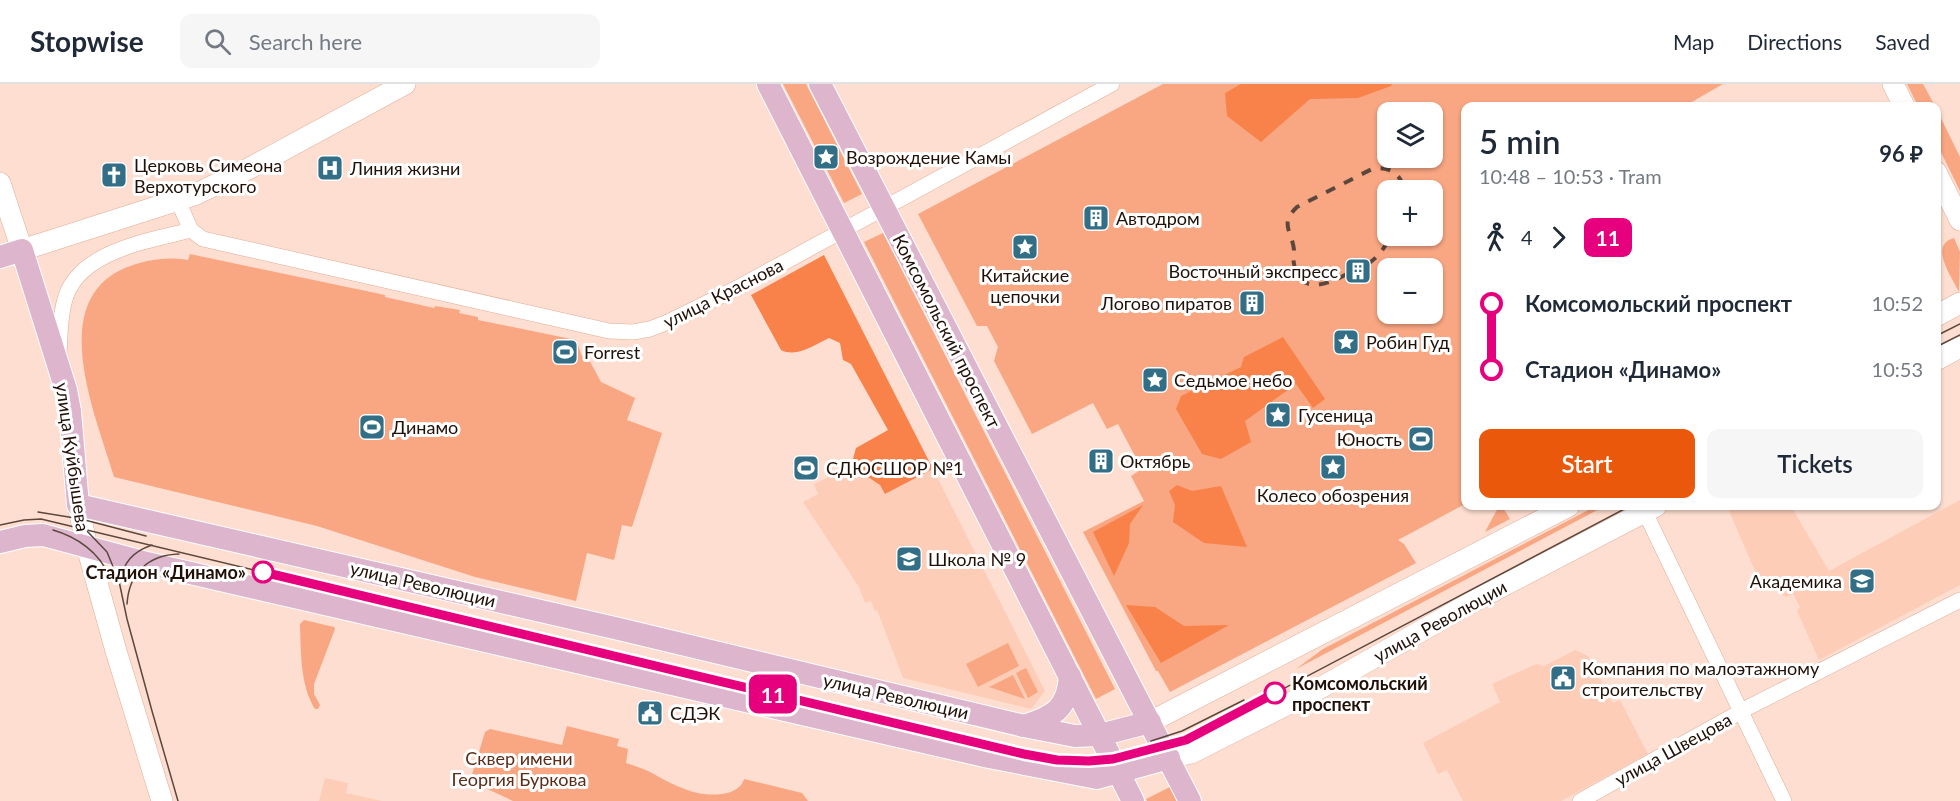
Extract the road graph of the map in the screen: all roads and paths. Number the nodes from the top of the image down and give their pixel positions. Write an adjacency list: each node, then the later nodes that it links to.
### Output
1 (405, 84): 9 (main road)
2 (768, 84): 12 (main road)
3 (820, 84): 10 (main road, Комсомольский проспект)
4 (1112, 84): 10 (street, улица Краснова)
5 (1893, 84): 6 (main road)
6 (1902, 102)
7 (1941, 182): 11 (main road)
8 (0, 183): 14 (main road, улица Куйбышева)
9 (178, 201): 13 (street); 14 (main road)
10 (884, 207): 12 (street, улица Краснова); 30 (main road, Комсомольский проспект)
11 (1960, 220)
12 (843, 229): 13 (street, улица Краснова); 28 (main road)
13 (190, 230): 20 (street)
14 (22, 250): 15 (main road); 20 (main road, улица Куйбышева)
15 (0, 257)
16 (1960, 303): 17 (main road)
17 (1941, 313)
18 (1960, 347): 19 (main road)
19 (1941, 357)
20 (58, 363): 21 (main road, улица Куйбышева)
21 (78, 505): 26 (main road, улица Куйбышева); 31 (main road, улица Революции)
22 (1561, 510): 30 (main road, улица Революции)
23 (1642, 510): 33 (main road, улица Революции)
24 (1649, 510): 29 (street)
25 (0, 542): 26 (main road, улица Революции)
26 (87, 547): 34 (main road, улица Революции); 35 (main road, улица Куйбышева)
27 (1960, 600): 29 (street, улица Швецова)
28 (1070, 676): 31 (main road); 32 (main road)
29 (1741, 711): 38 (street, улица Швецова); 39 (street)
30 (1150, 722): 32 (main road, улица Революции); 33 (main road, Комсомольский проспект)
31 (1024, 726): 32 (main road, улица Революции)
32 (1100, 735): 34 (main road)
33 (1169, 758): 34 (main road, улица Революции); 37 (main road, Комсомольский проспект)
34 (1119, 772): 36 (main road)
35 (162, 801)
36 (1133, 801)
37 (1190, 801)
38 (1580, 801)
39 (1784, 801)

